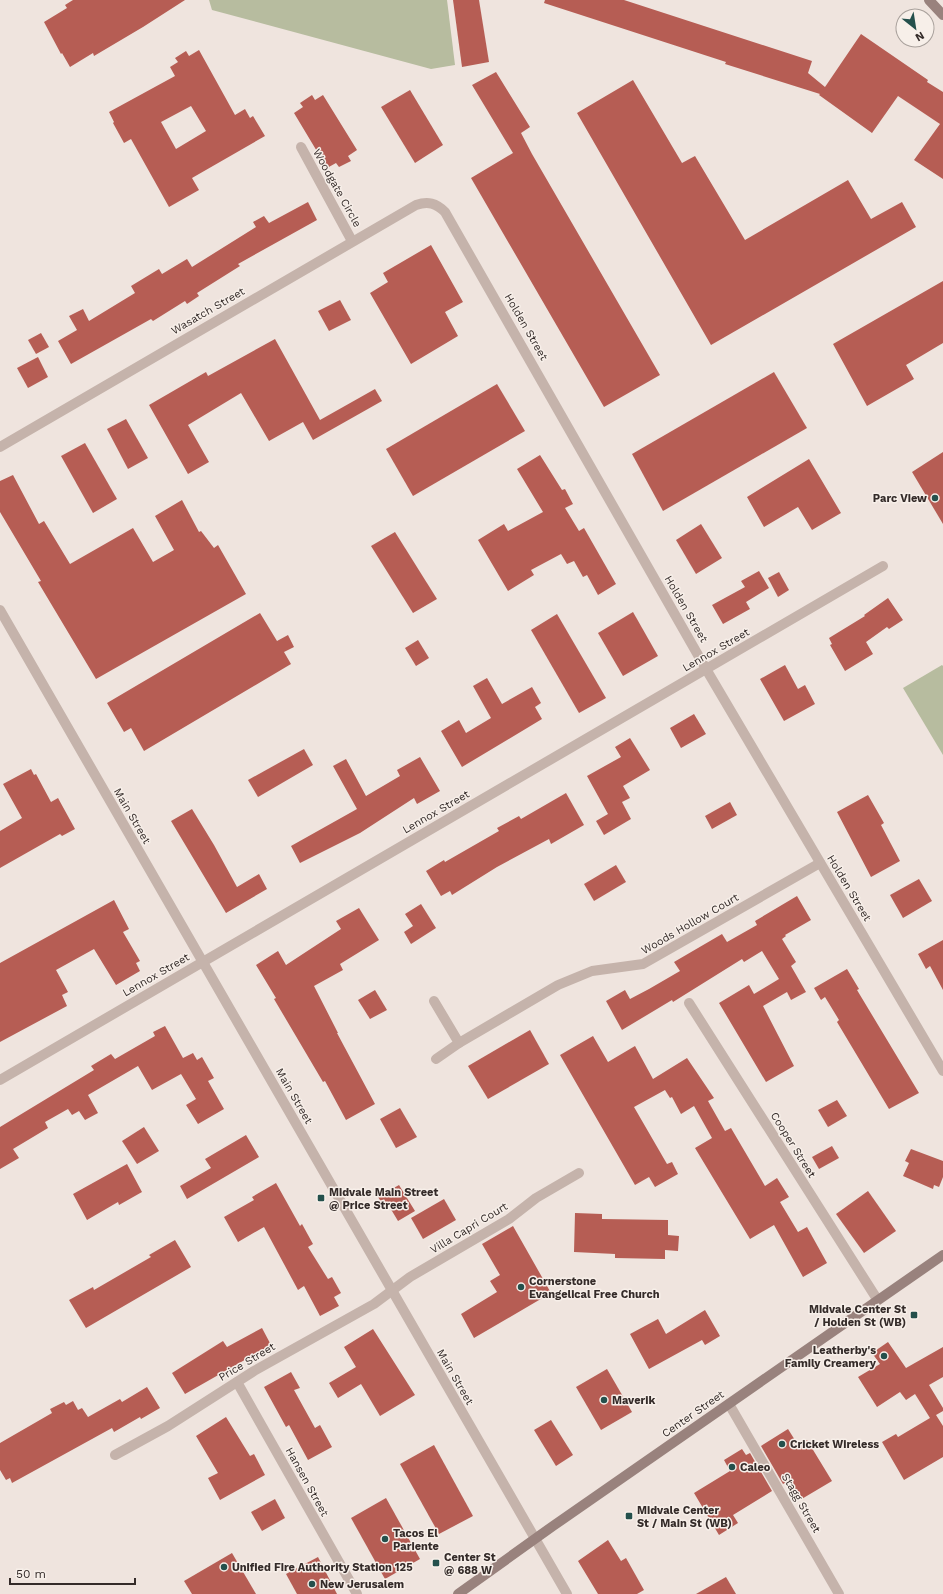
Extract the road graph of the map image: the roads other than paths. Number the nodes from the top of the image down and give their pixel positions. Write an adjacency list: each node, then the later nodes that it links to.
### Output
1 (928, 0): 2 (main road)
2 (943, 15)
3 (301, 147): 5 (street, Woodgate Circle)
4 (431, 203): 5 (street, Wasatch Street); 9 (street, Holden Street)
5 (352, 241): 6 (street, Wasatch Street)
6 (0, 447)
7 (883, 566): 9 (street, Lennox Street)
8 (0, 610): 11 (street, Main Street)
9 (706, 669): 10 (street, Holden Street); 11 (street, Lennox Street)
10 (820, 863): 14 (street, Woods Hollow Court); 16 (street, Holden Street)
11 (202, 962): 17 (street, Lennox Street); 20 (street, Main Street)
12 (434, 1001): 14 (street)
13 (689, 1003): 21 (street, Cooper Street)
14 (459, 1043): 15 (street, Woods Hollow Court)
15 (436, 1059)
16 (943, 1071)
17 (0, 1080)
18 (579, 1172): 20 (street, Villa Capri Court)
19 (943, 1255): 21 (main road, Center Street)
20 (391, 1290): 22 (street, Price Street); 25 (street, Main Street)
21 (877, 1300): 23 (main road, Center Street)
22 (237, 1382): 24 (street, Price Street); 26 (street, Hansen Street)
23 (729, 1404): 25 (main road, Center Street); 29 (street, Stagg Street)
24 (115, 1456)
25 (534, 1539): 27 (main road, Center Street); 28 (street, Main Street)
26 (357, 1594)
27 (458, 1594)
28 (567, 1594)
29 (839, 1594)

